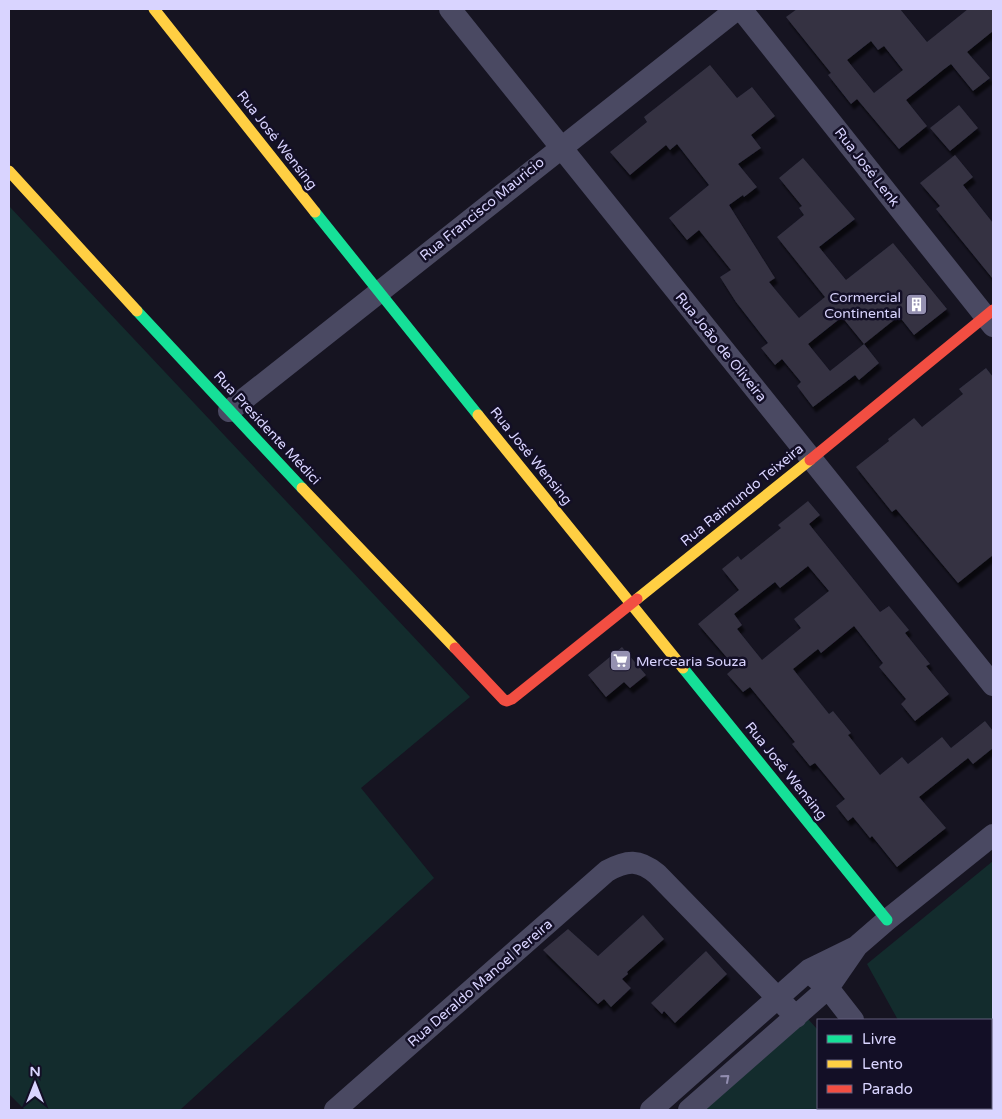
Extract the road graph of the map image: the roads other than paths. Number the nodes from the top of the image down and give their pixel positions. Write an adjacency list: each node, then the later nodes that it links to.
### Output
1 (154, 9): 7 (street, Rua José Wensing)
2 (450, 9): 5 (street, Rua João de Oliveira)
3 (737, 9): 5 (street, Rua Francisco Mauricio)
4 (741, 9): 8 (street, Rua José Lenk)
5 (561, 147): 7 (street, Rua Francisco Mauricio); 10 (street, Rua João de Oliveira)
6 (9, 171): 9 (street, Rua Presidente Médici)
7 (379, 292): 9 (street, Rua Francisco Mauricio); 11 (street, Rua José Wensing)
8 (991, 317): 10 (street, Rua Raimundo Teixeira)
9 (228, 411): 13 (street, Rua Presidente Médici)
10 (811, 459): 11 (street, Rua Raimundo Teixeira); 12 (street, Rua João de Oliveira)
11 (631, 603): 13 (street, Rua Raimundo Teixeira); 15 (street, Rua José Wensing)
12 (993, 685)
13 (507, 701)
14 (993, 835): 15 (street)
15 (887, 920): 16 (street)
16 (857, 946): 17 (street); 18 (street)
17 (809, 970): 18 (street); 19 (street)
18 (828, 988): 20 (street); 21 (street)
19 (778, 997): 20 (street); 22 (street, Rua Deraldo Manoel Pereira); 23 (street)
20 (796, 1017): 24 (street, one-way to 20)
21 (852, 1019)
22 (335, 1110)
23 (651, 1110)
24 (689, 1110)

